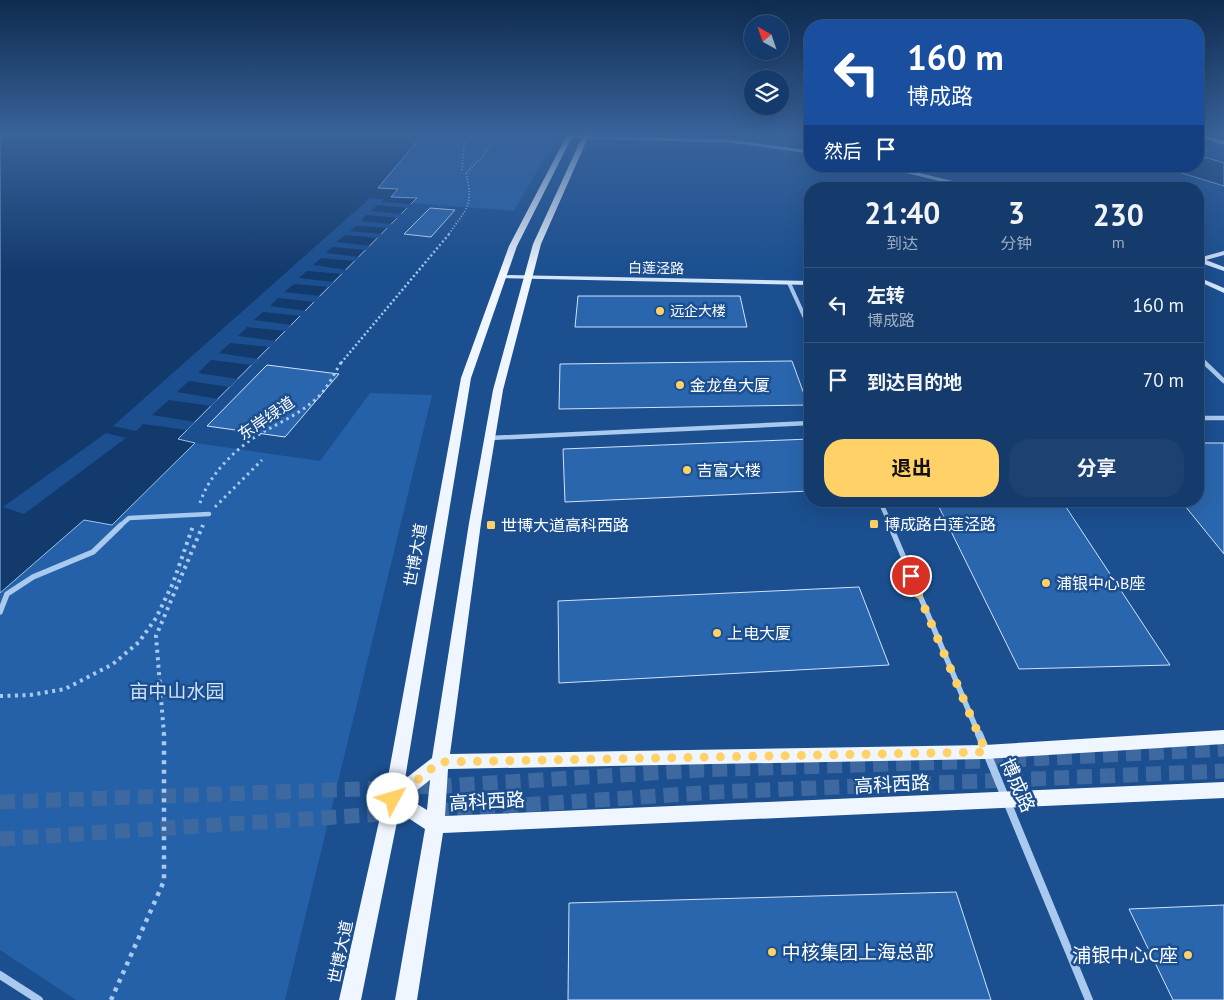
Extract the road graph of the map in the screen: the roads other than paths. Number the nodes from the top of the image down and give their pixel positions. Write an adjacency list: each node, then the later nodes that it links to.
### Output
1 (546, 180): 7 (main road, 世博大道)
2 (566, 180): 8 (main road)
3 (1224, 253): 4 (street)
4 (1204, 258)
5 (1204, 262): 6 (street)
6 (1224, 269)
7 (502, 277): 8 (street, 白莲泾路); 27 (main road, 世博大道)
8 (528, 277): 10 (street, 白莲泾路); 19 (main road)
9 (1204, 282): 12 (street)
10 (789, 283): 11 (street, 白莲泾路); 13 (street)
11 (804, 283)
12 (1224, 291)
13 (804, 315)
14 (1204, 363): 15 (street)
15 (1224, 381)
16 (1204, 418): 17 (street)
17 (1224, 418)
18 (804, 423): 19 (street)
19 (490, 438): 25 (main road)
20 (883, 507): 24 (street, 博成路)
21 (209, 514): 22 (street)
22 (0, 612)
23 (1224, 737): 24 (main road, 高科西路)
24 (986, 752): 25 (main road, 高科西路); 28 (street, 博成路)
25 (440, 762): 27 (main road); 29 (main road)
26 (1224, 790): 28 (main road, 高科西路)
27 (393, 799): 29 (main road, 高科西路); 32 (main road, 世博大道)
28 (1007, 800): 29 (main road, 高科西路); 34 (street, 博成路)
29 (435, 825): 33 (main road)
30 (0, 975): 31 (street)
31 (39, 1000)
32 (350, 1000)
33 (406, 1000)
34 (1089, 1000)

